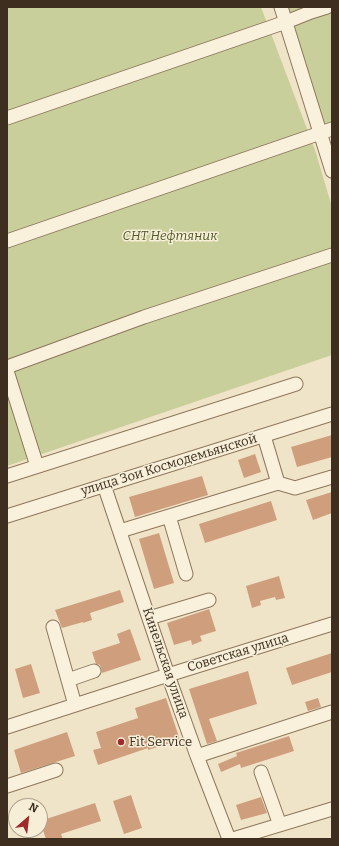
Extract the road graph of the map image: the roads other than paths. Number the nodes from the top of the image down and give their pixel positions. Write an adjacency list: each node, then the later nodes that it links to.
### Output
1 (281, 7): 3 (street)
2 (327, 7): 3 (street)
3 (286, 22): 4 (street); 5 (street)
4 (7, 118)
5 (326, 131): 6 (street); 7 (street)
6 (332, 171)
7 (7, 241)
8 (332, 255): 9 (street)
9 (7, 367)
10 (7, 371): 14 (street)
11 (296, 384): 14 (street)
12 (332, 414): 13 (street, улица Зои Космодемьянской)
13 (264, 436): 17 (street); 18 (street, улица Зои Космодемьянской)
14 (37, 466): 15 (street)
15 (7, 476)
16 (332, 477): 17 (street)
17 (278, 483): 20 (street)
18 (104, 485): 19 (street, улица Зои Космодемьянской); 21 (street, Кинельская улица)
19 (7, 516)
20 (169, 516): 21 (street); 22 (street)
21 (120, 530): 24 (street, Кинельская улица)
22 (186, 574)
23 (209, 600): 24 (street)
24 (149, 618): 28 (street, Кинельская улица)
25 (332, 624): 28 (street, Советская улица)
26 (52, 627): 29 (street)
27 (94, 671): 29 (street)
28 (168, 675): 30 (street, Советская улица); 33 (street, Кинельская улица)
29 (68, 680): 30 (street)
30 (75, 705): 32 (street, Советская улица)
31 (332, 712): 33 (street)
32 (7, 728)
33 (197, 756): 39 (street, Кинельская улица)
34 (56, 770): 36 (street)
35 (261, 772): 38 (street)
36 (7, 786)
37 (332, 809): 38 (street)
38 (280, 825): 40 (street)
39 (229, 839)
40 (233, 839)

